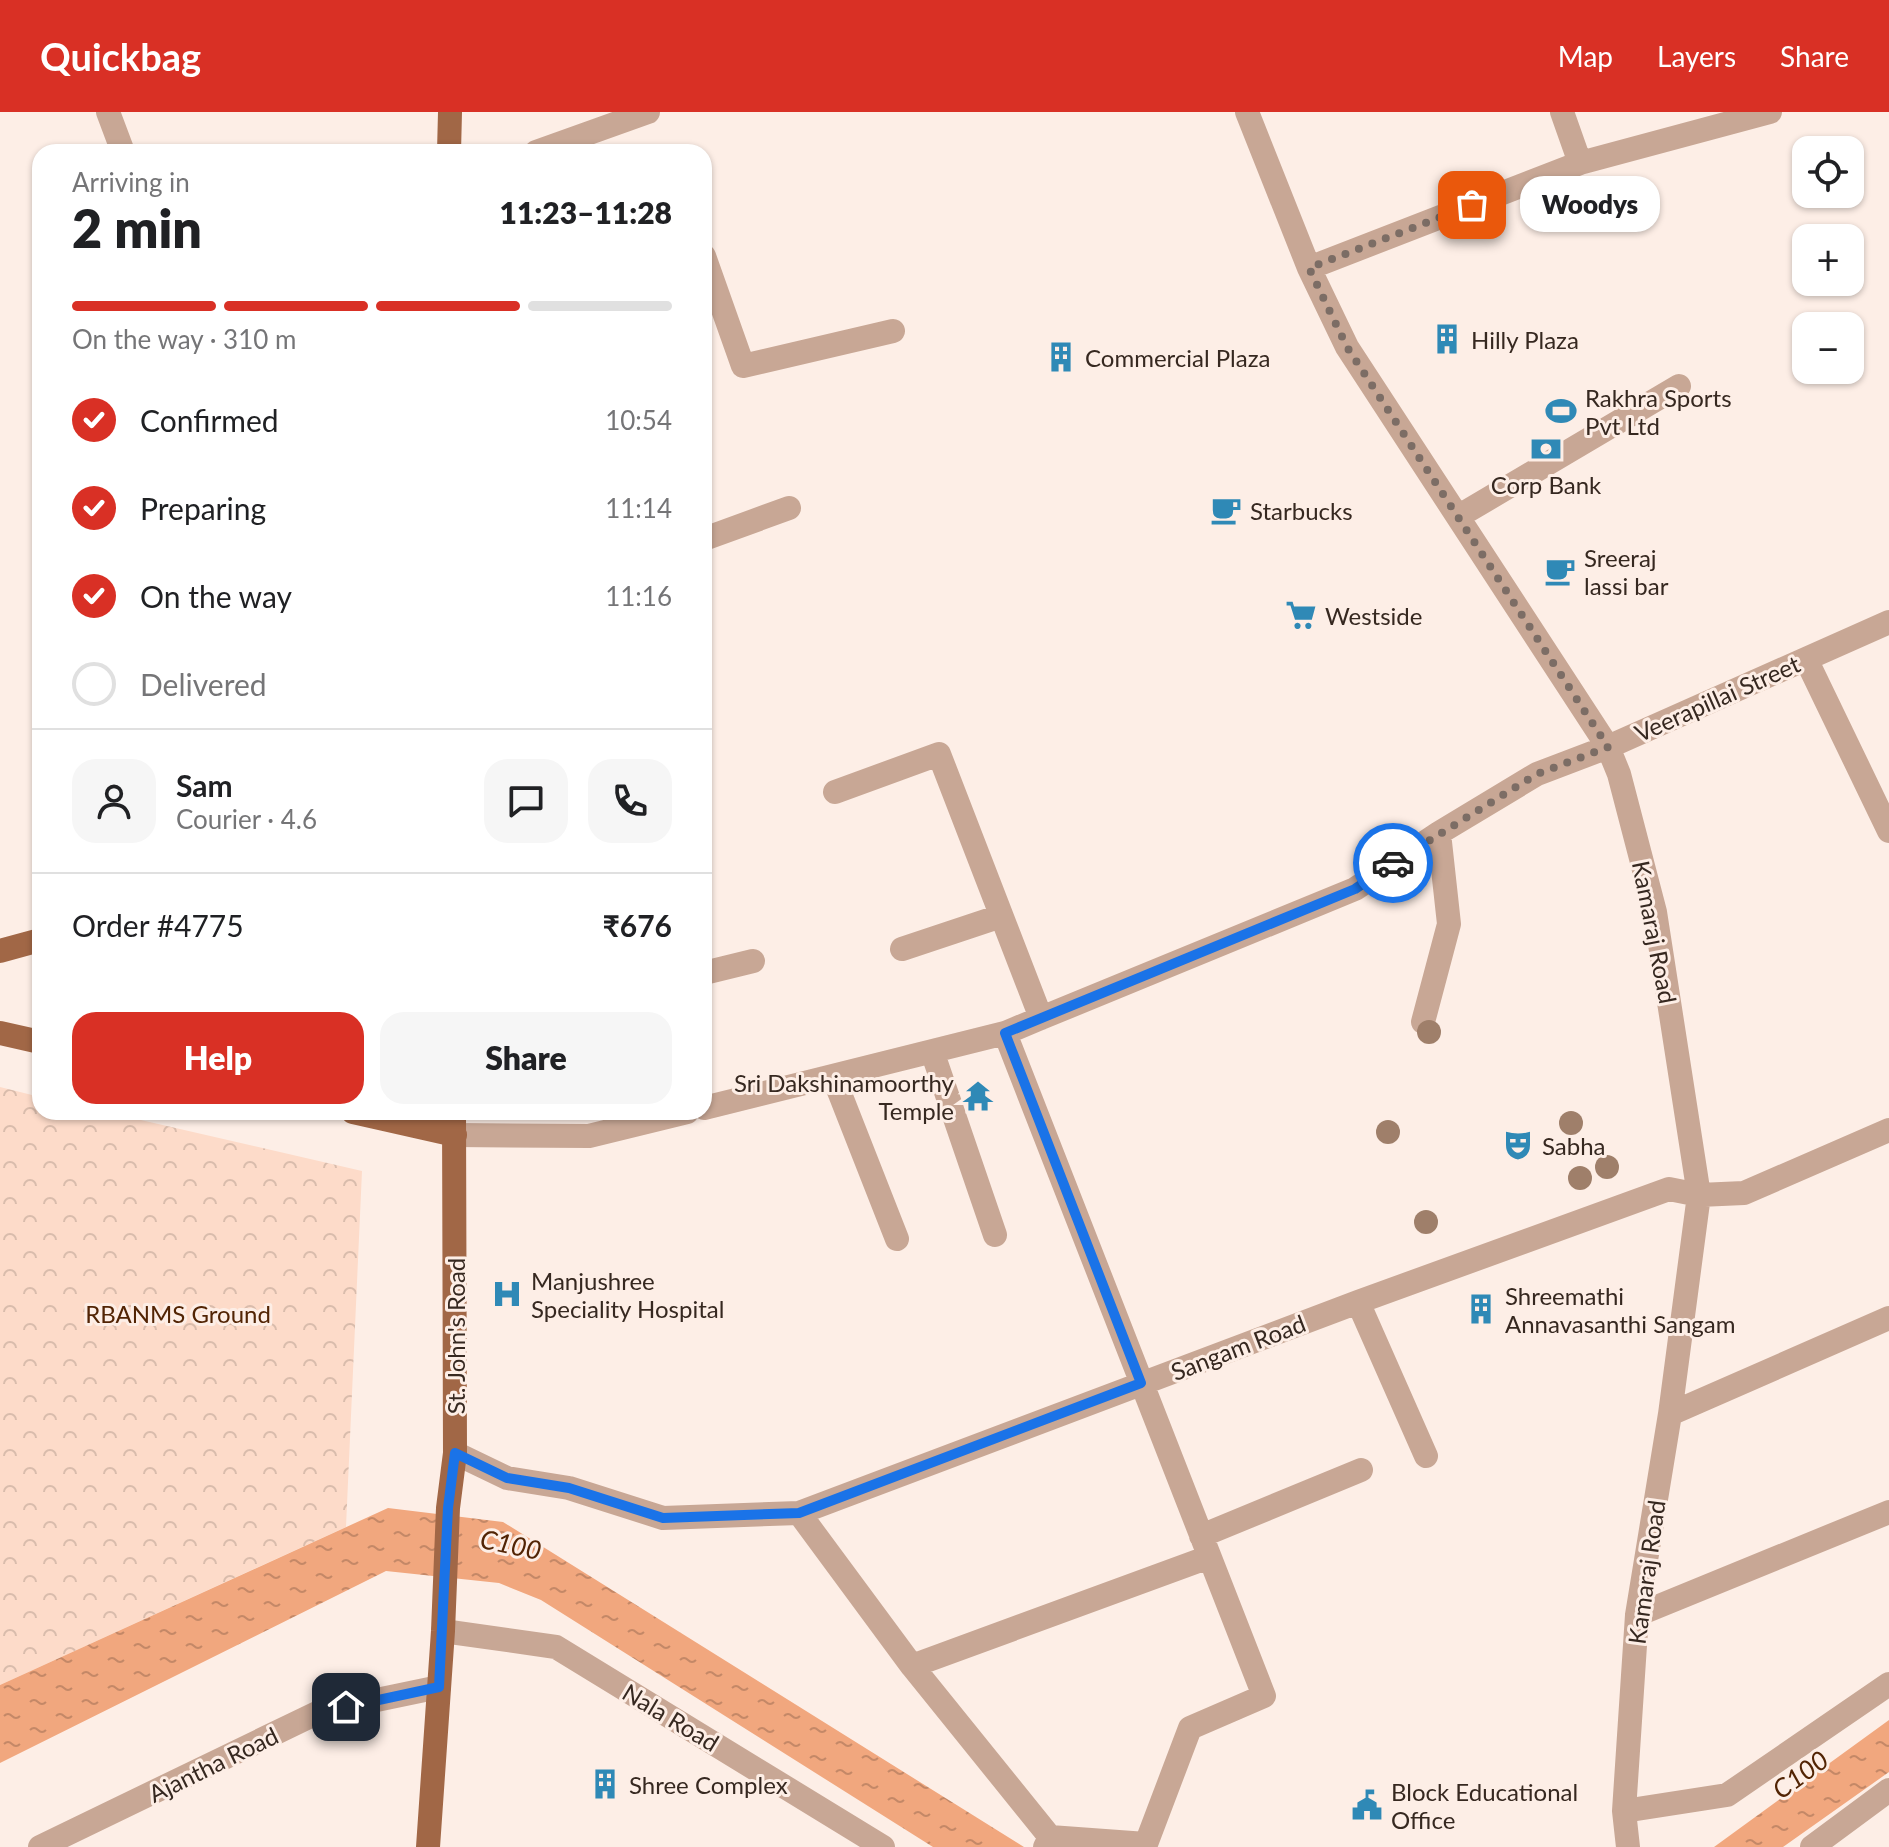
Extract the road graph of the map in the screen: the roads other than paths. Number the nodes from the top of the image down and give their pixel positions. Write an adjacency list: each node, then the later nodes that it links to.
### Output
1 (108, 112): 7 (street)
2 (450, 112): 8 (main road)
3 (648, 112): 9 (street)
4 (1247, 112): 11 (street, Kamaraj Road)
5 (1562, 112): 10 (street)
6 (1770, 112): 10 (street)
7 (120, 144)
8 (449, 144)
9 (558, 144)
10 (1580, 163): 11 (street)
11 (1309, 268): 16 (street, Kamaraj Road)
12 (712, 279): 13 (street)
13 (893, 331)
14 (1679, 386): 16 (street)
15 (789, 508): 17 (street)
16 (1459, 516): 20 (street, Kamaraj Road)
17 (712, 536)
18 (1889, 622): 19 (street, Veerapillai Street)
19 (1806, 659): 20 (street, Veerapillai Street); 22 (street)
20 (1608, 747): 23 (street, Veerapillai Street); 42 (street, Kamaraj Road)
21 (835, 792): 24 (street)
22 (1889, 831)
23 (1439, 833): 30 (street, Veerapillai Street); 31 (street)
24 (1001, 916): 26 (street); 30 (street)
25 (32, 942): 27 (main road)
26 (902, 949)
27 (0, 951)
28 (753, 961): 29 (street)
29 (712, 971)
30 (1041, 1018): 33 (street, Veerapillai Street)
31 (1423, 1022)
32 (0, 1033): 34 (main road)
33 (1005, 1033): 35 (street, Veerapillai Street); 47 (street)
34 (32, 1040)
35 (932, 1051): 36 (street, Veerapillai Street); 43 (street)
36 (833, 1076): 37 (street, Veerapillai Street); 44 (street)
37 (712, 1106)
38 (421, 1120): 40 (main road)
39 (654, 1120): 40 (street)
40 (455, 1124): 49 (main road, St. John's Road)
41 (1889, 1130): 42 (street, Sangam Road)
42 (1699, 1195): 45 (street, Sangam Road); 48 (street, Kamaraj Road)
43 (995, 1235)
44 (897, 1239)
45 (1358, 1302): 47 (street, Sangam Road); 50 (street)
46 (1889, 1318): 48 (street)
47 (1141, 1383): 53 (street, Sangam Road); 54 (street)
48 (1670, 1414): 55 (street, Kamaraj Road)
49 (455, 1453): 53 (street, Sangam Road); 56 (main road, St. John's Road)
50 (1426, 1456)
51 (1361, 1470): 54 (street)
52 (1889, 1512): 55 (street)
53 (799, 1513): 57 (street)
54 (1205, 1546): 57 (street); 62 (street)
55 (1637, 1615): 61 (street, Kamaraj Road)
56 (443, 1631): 59 (main road, St. John's Road); 65 (street, Nala Road)
57 (912, 1666): 62 (street)
58 (1889, 1684): 61 (street)
59 (439, 1687): 63 (street, Ajantha Road); 64 (main road, St. John's Road)
60 (1889, 1790): 67 (street)
61 (1624, 1811): 66 (street, Kamaraj Road)
62 (1047, 1842)
63 (40, 1847)
64 (428, 1847)
65 (883, 1847)
66 (1628, 1847)
67 (1812, 1847)

